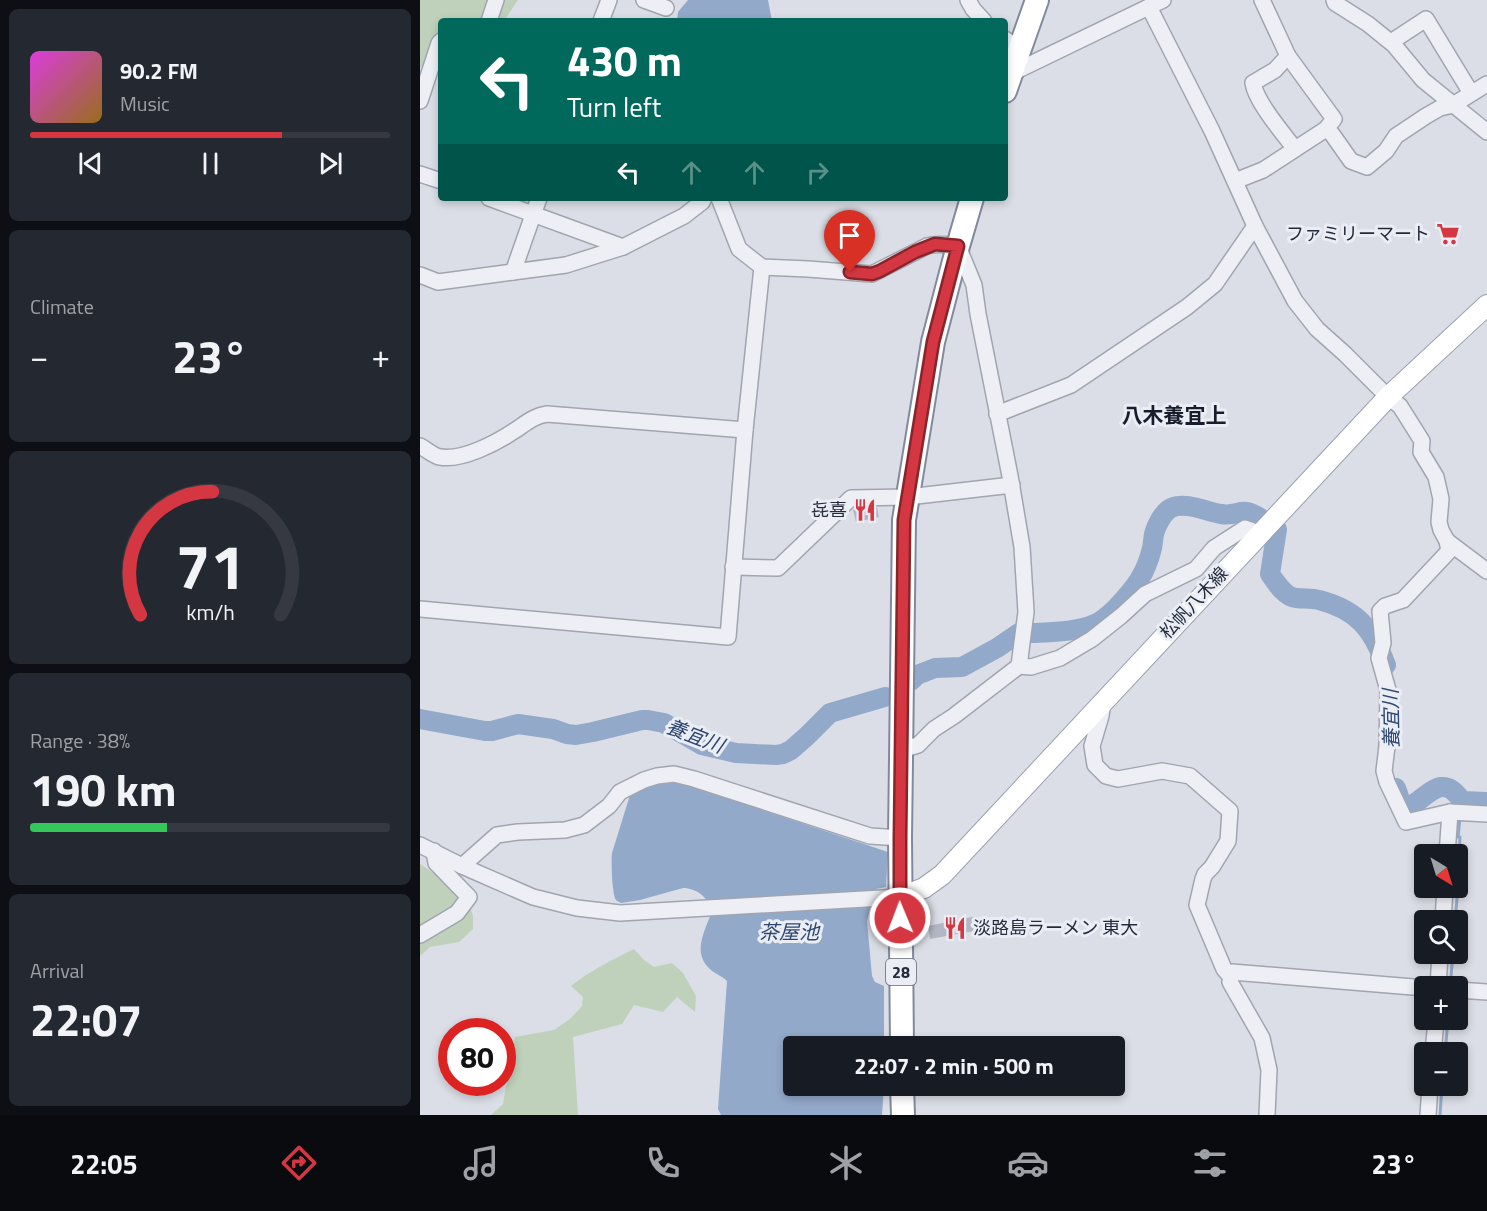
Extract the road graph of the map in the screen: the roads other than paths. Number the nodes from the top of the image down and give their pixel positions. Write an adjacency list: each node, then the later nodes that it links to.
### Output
1 (496, 0): 10 (street)
2 (609, 0): 11 (street)
3 (645, 0): 9 (street)
4 (968, 0): 12 (street)
5 (1037, 0): 16 (highway)
6 (1262, 0): 15 (street)
7 (1334, 0): 13 (street)
8 (1156, 4): 16 (street); 26 (street)
9 (666, 8)
10 (490, 18)
11 (602, 18)
12 (981, 18)
13 (1390, 42): 18 (street); 20 (street)
14 (438, 46): 19 (street)
15 (1287, 56): 21 (street); 23 (street)
16 (1010, 65)
17 (1487, 84): 18 (street)
18 (1471, 93): 20 (street)
19 (420, 101)
20 (1453, 105): 21 (street); 22 (street)
21 (1326, 129): 23 (street)
22 (1487, 132)
23 (1295, 149): 26 (street)
24 (420, 174): 25 (street)
25 (438, 180)
26 (1235, 181): 33 (street)
27 (497, 201): 32 (street)
28 (538, 201): 32 (street)
29 (702, 201): 35 (street)
30 (720, 201): 36 (street)
31 (971, 201): 34 (highway, 28)
32 (533, 214): 35 (street); 37 (street)
33 (1255, 226): 40 (street); 41 (street)
34 (958, 246): 36 (street); 41 (street); 45 (highway, 28)
35 (623, 247): 37 (street)
36 (762, 267): 42 (street)
37 (513, 272): 38 (street)
38 (420, 275)
39 (1487, 304): 40 (main road, 松帆八木線)
40 (1388, 397): 46 (main road, 松帆八木線); 47 (street)
41 (997, 414): 44 (street)
42 (745, 430): 43 (street); 48 (street)
43 (420, 446)
44 (1012, 485): 45 (street); 51 (street)
45 (908, 497): 48 (street); 53 (highway, 28)
46 (1259, 533): 51 (street); 52 (main road, 松帆八木線)
47 (1447, 541): 49 (street); 54 (street)
48 (733, 567): 50 (street)
49 (1487, 571)
50 (420, 609)
51 (1019, 666): 53 (street)
52 (1103, 702): 60 (main road, 松帆八木線); 62 (street)
53 (901, 750): 56 (highway, 28)
54 (1457, 813): 55 (street); 57 (street)
55 (1487, 814)
56 (900, 838): 59 (street); 60 (highway, 28)
57 (1450, 844)
58 (427, 848): 59 (street); 61 (street)
59 (462, 866): 60 (street)
60 (900, 897): 66 (highway, 28)
61 (420, 935)
62 (1231, 977): 63 (street); 70 (street)
63 (1414, 987)
64 (1468, 991): 65 (street)
65 (1487, 992)
66 (902, 1036)
67 (902, 1096): 69 (highway)
68 (1429, 1096): 71 (street)
69 (903, 1115)
70 (1268, 1115)
71 (1428, 1115)

